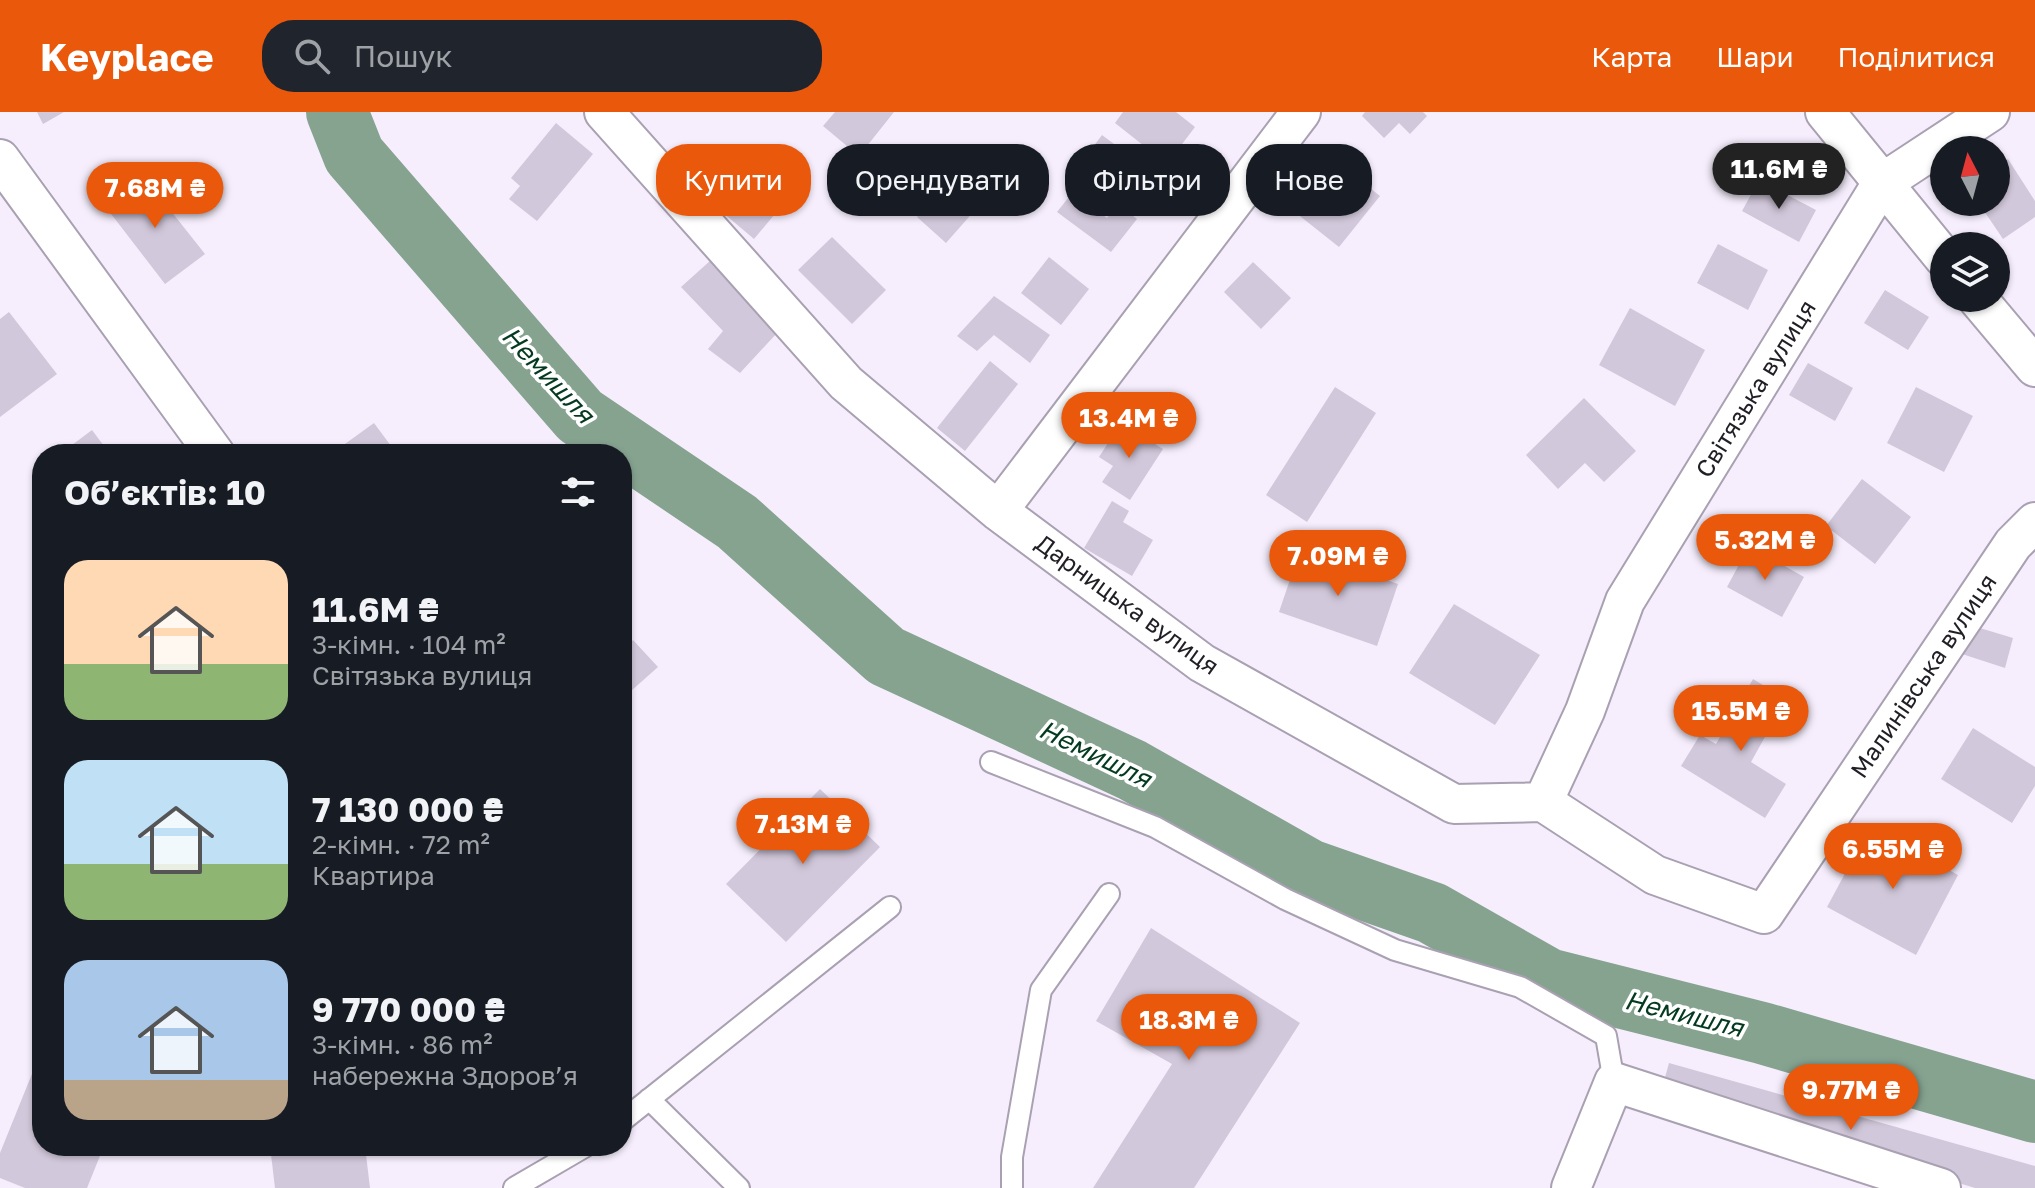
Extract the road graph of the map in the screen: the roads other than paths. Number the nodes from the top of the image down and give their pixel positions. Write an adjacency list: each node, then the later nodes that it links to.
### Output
1 (604, 112): 11 (street, Дарницька вулиця)
2 (1301, 112): 11 (street)
3 (1825, 112): 6 (street)
4 (1990, 112): 6 (street, Світязька вулиця)
5 (0, 159): 10 (street)
6 (1882, 183): 7 (street); 14 (street, Світязька вулиця)
7 (1930, 241)
8 (1989, 312): 9 (street)
9 (2035, 367)
10 (208, 444)
11 (998, 511): 14 (street, Дарницька вулиця)
12 (2035, 522): 14 (street, Малинівська вулиця)
13 (991, 762): 17 (lane)
14 (1543, 802)
15 (1109, 894): 23 (lane)
16 (890, 907): 18 (lane)
17 (1614, 1082): 24 (street); 25 (street)
18 (649, 1099): 19 (lane); 22 (lane)
19 (632, 1113)
20 (569, 1156): 21 (lane)
21 (514, 1188)
22 (739, 1188)
23 (1012, 1188)
24 (1571, 1188)
25 (1941, 1188)

